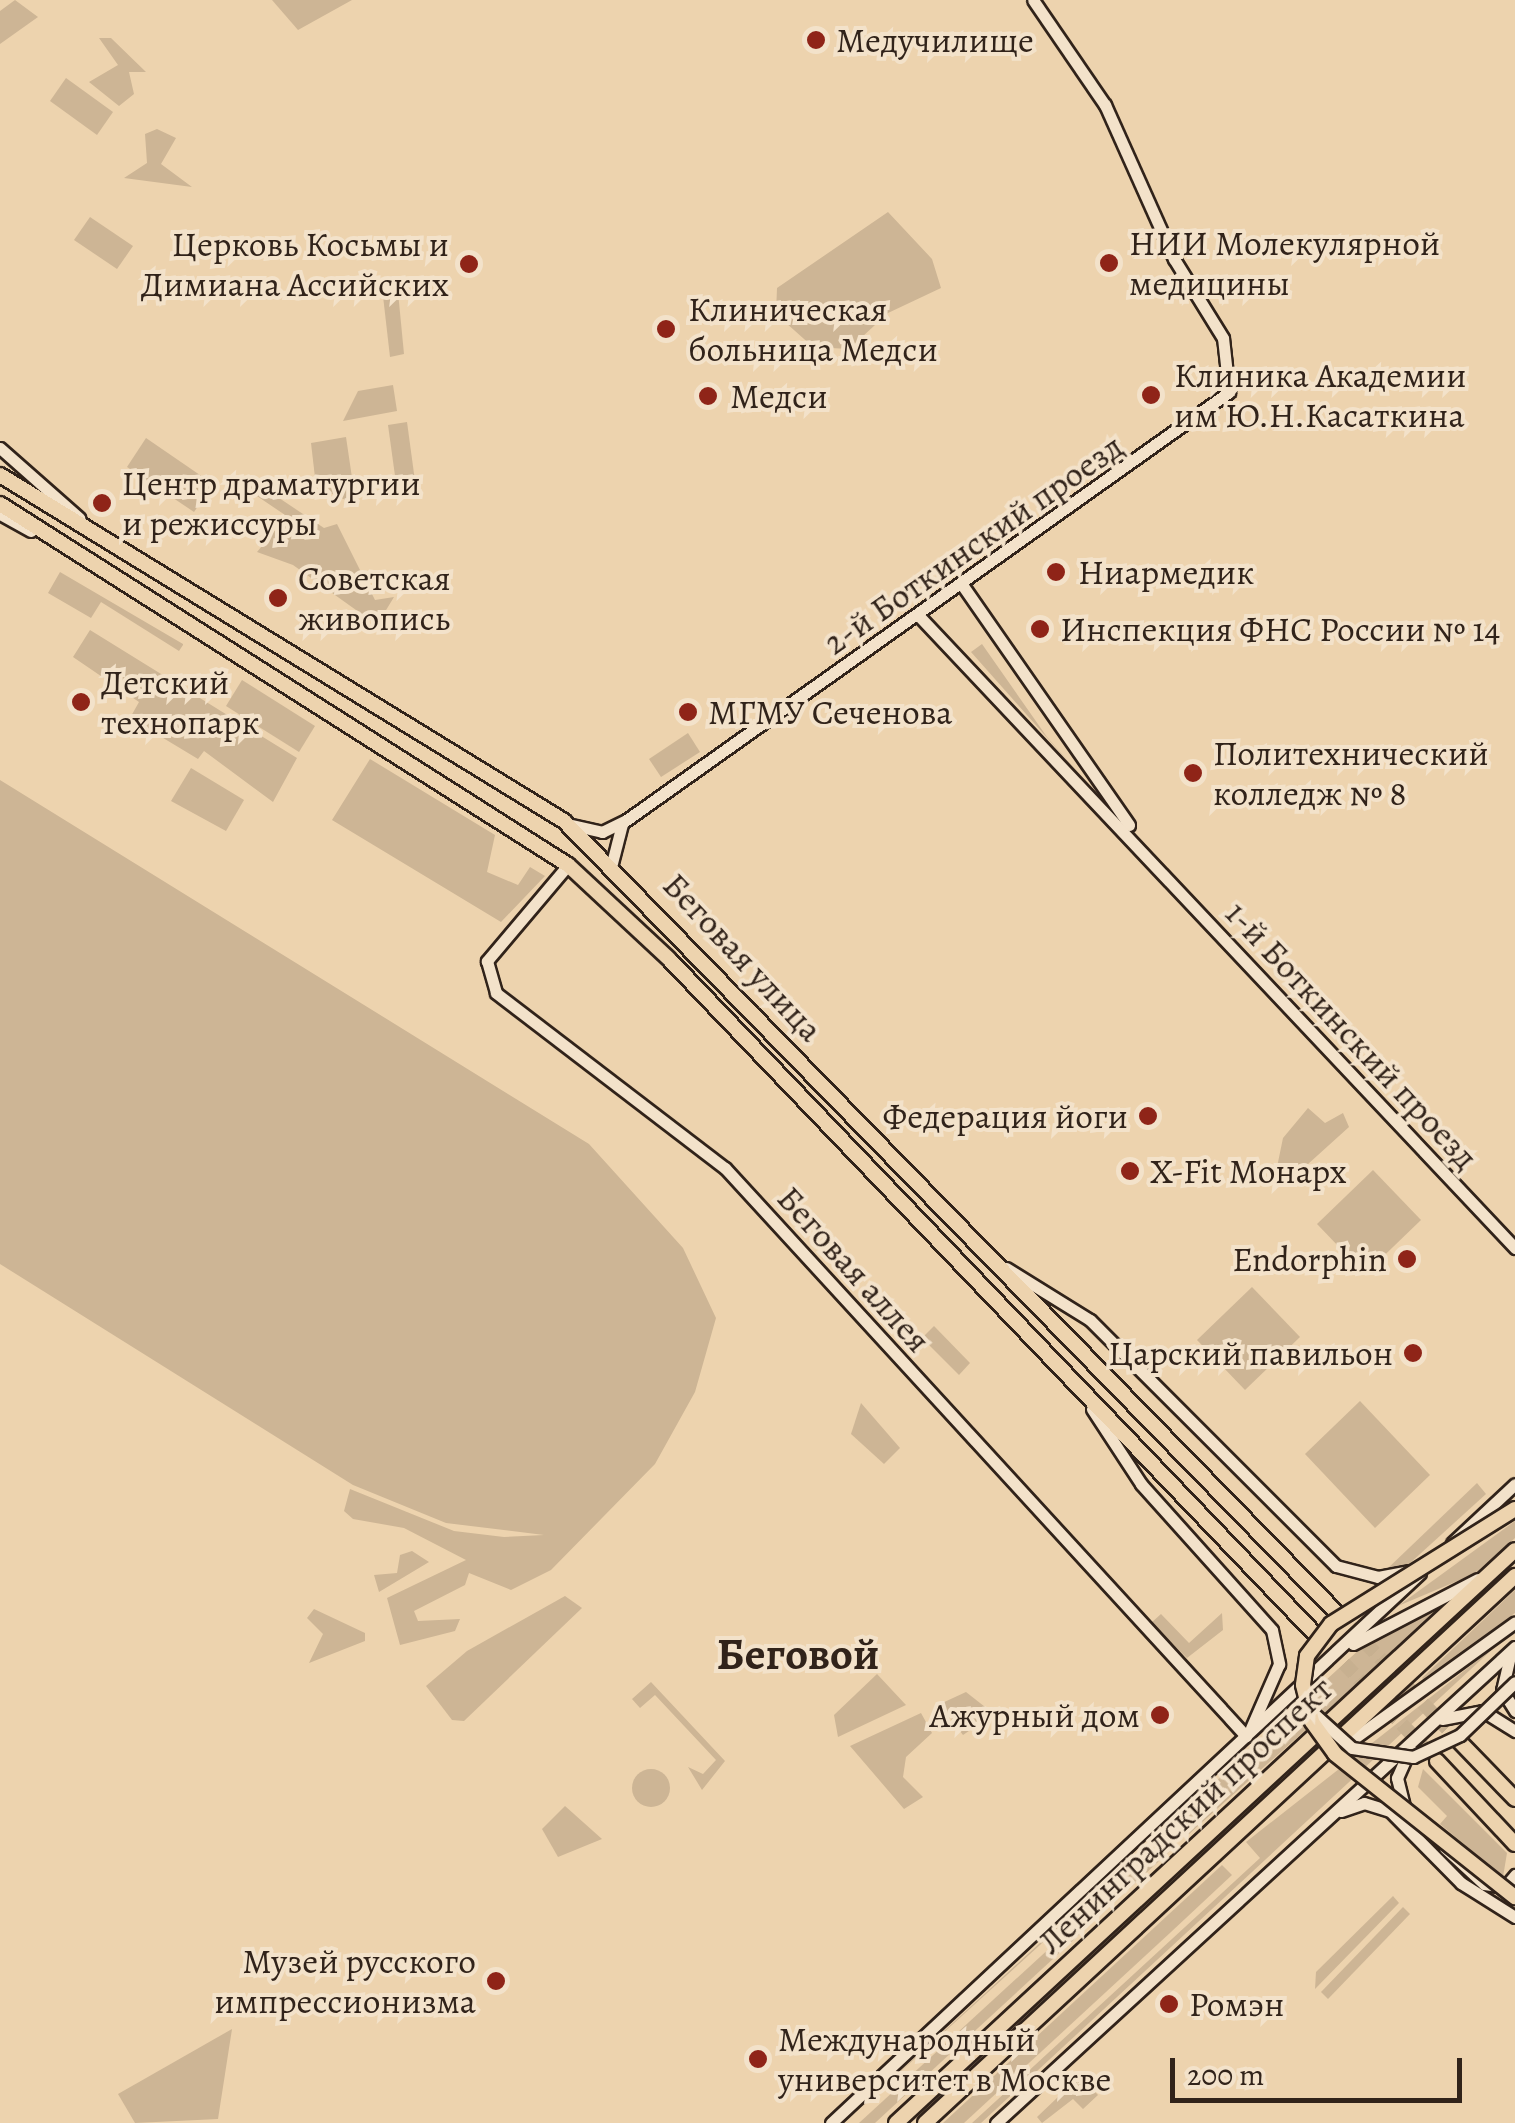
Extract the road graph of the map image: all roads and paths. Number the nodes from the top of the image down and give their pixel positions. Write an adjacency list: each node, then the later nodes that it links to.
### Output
1 (1034, 0): 8 (main road, 2-й Боткинский проезд)
2 (0, 448): 6 (main road)
3 (0, 475): 6 (main road, Беговая улица)
4 (0, 504): 7 (main road, Беговая улица)
5 (0, 514): 7 (main road)
6 (111, 546): 10 (main road, Беговая улица)
7 (71, 553): 14 (main road, Беговая улица)
8 (962, 586): 9 (main road, 2-й Боткинский проезд); 12 (main road, 1-й Боткинский проезд)
9 (918, 616): 11 (main road, 2-й Боткинский проезд); 12 (main road, 1-й Боткинский проезд)
10 (564, 821): 11 (main road, 2-й Боткинский проезд); 13 (main road, Беговая улица)
11 (625, 821): 13 (main road)
12 (1152, 857): 15 (main road, 1-й Боткинский проезд)
13 (612, 863): 16 (main road, Беговая улица)
14 (568, 865): 17 (main road, Беговая улица); 34 (main road, Беговая аллея)
15 (1515, 1248)
16 (1002, 1265): 20 (main road); 23 (main road, Беговая улица)
17 (1042, 1346): 25 (main road, Беговая улица); 34 (main road, Беговая улица)
18 (1515, 1484): 20 (main road)
19 (1515, 1509): 29 (main road, bridge)
20 (1443, 1552): 27 (main road)
21 (1512, 1553): 27 (main road); 45 (main road, Ленинградский проспект)
22 (1515, 1576): 37 (main road, Ленинградский проспект)
23 (1336, 1612)
24 (1515, 1622): 37 (main road)
25 (1314, 1632)
26 (1515, 1647): 30 (main road); 31 (main road)
27 (1306, 1680): 34 (main road)
28 (1515, 1682): 29 (main road, bridge)
29 (1306, 1703): 42 (main road, bridge)
30 (1515, 1711)
31 (1433, 1723): 32 (main road); 33 (main road)
32 (1515, 1731)
33 (1420, 1735): 39 (main road); 41 (main road)
34 (1246, 1736): 44 (main road)
35 (1458, 1740): 38 (main road)
36 (1437, 1760): 40 (main road)
37 (1301, 1775): 46 (main road, Ленинградский проспект)
38 (1515, 1799)
39 (1332, 1814): 43 (main road); 47 (main road)
40 (1515, 1844)
41 (1515, 1875)
42 (1515, 1897)
43 (1515, 1917)
44 (831, 2123)
45 (896, 2123)
46 (925, 2123)
47 (996, 2123)

